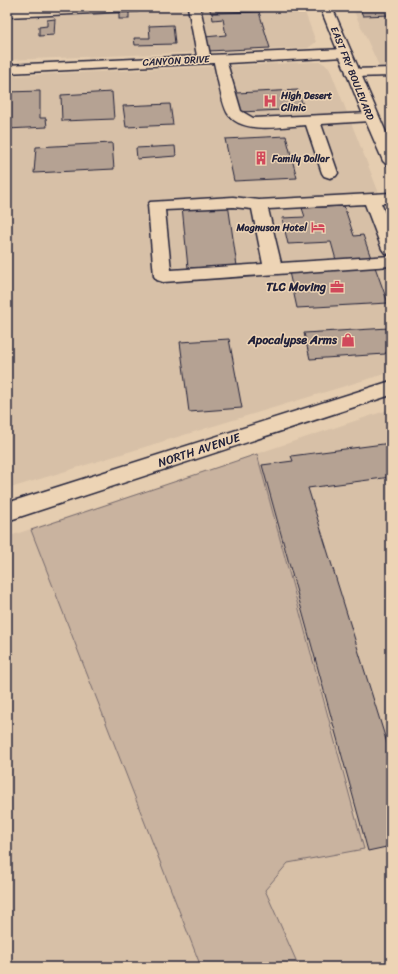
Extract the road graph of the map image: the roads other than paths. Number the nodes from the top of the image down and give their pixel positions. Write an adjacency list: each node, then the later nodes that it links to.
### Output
1 (137, 7): 4 (street)
2 (194, 7): 7 (street)
3 (326, 7): 5 (street, EAST FRY BOULEVARD)
4 (7, 13)
5 (345, 53): 6 (street, CANYON DRIVE); 10 (street, EAST FRY BOULEVARD)
6 (219, 58): 7 (street, CANYON DRIVE); 12 (street)
7 (204, 59): 8 (street, CANYON DRIVE)
8 (7, 68)
9 (391, 72): 10 (street)
10 (353, 73): 11 (street, EAST FRY BOULEVARD)
11 (371, 117): 12 (street); 13 (street, EAST FRY BOULEVARD)
12 (312, 120): 14 (street)
13 (391, 161)
14 (330, 173)
15 (391, 198): 16 (street)
16 (371, 199): 17 (street); 18 (street)
17 (259, 205): 20 (street); 20 (street)
18 (391, 249)
19 (391, 261): 20 (street)
20 (273, 268)
21 (391, 388): 22 (street, NORTH AVENUE)
22 (7, 512)

